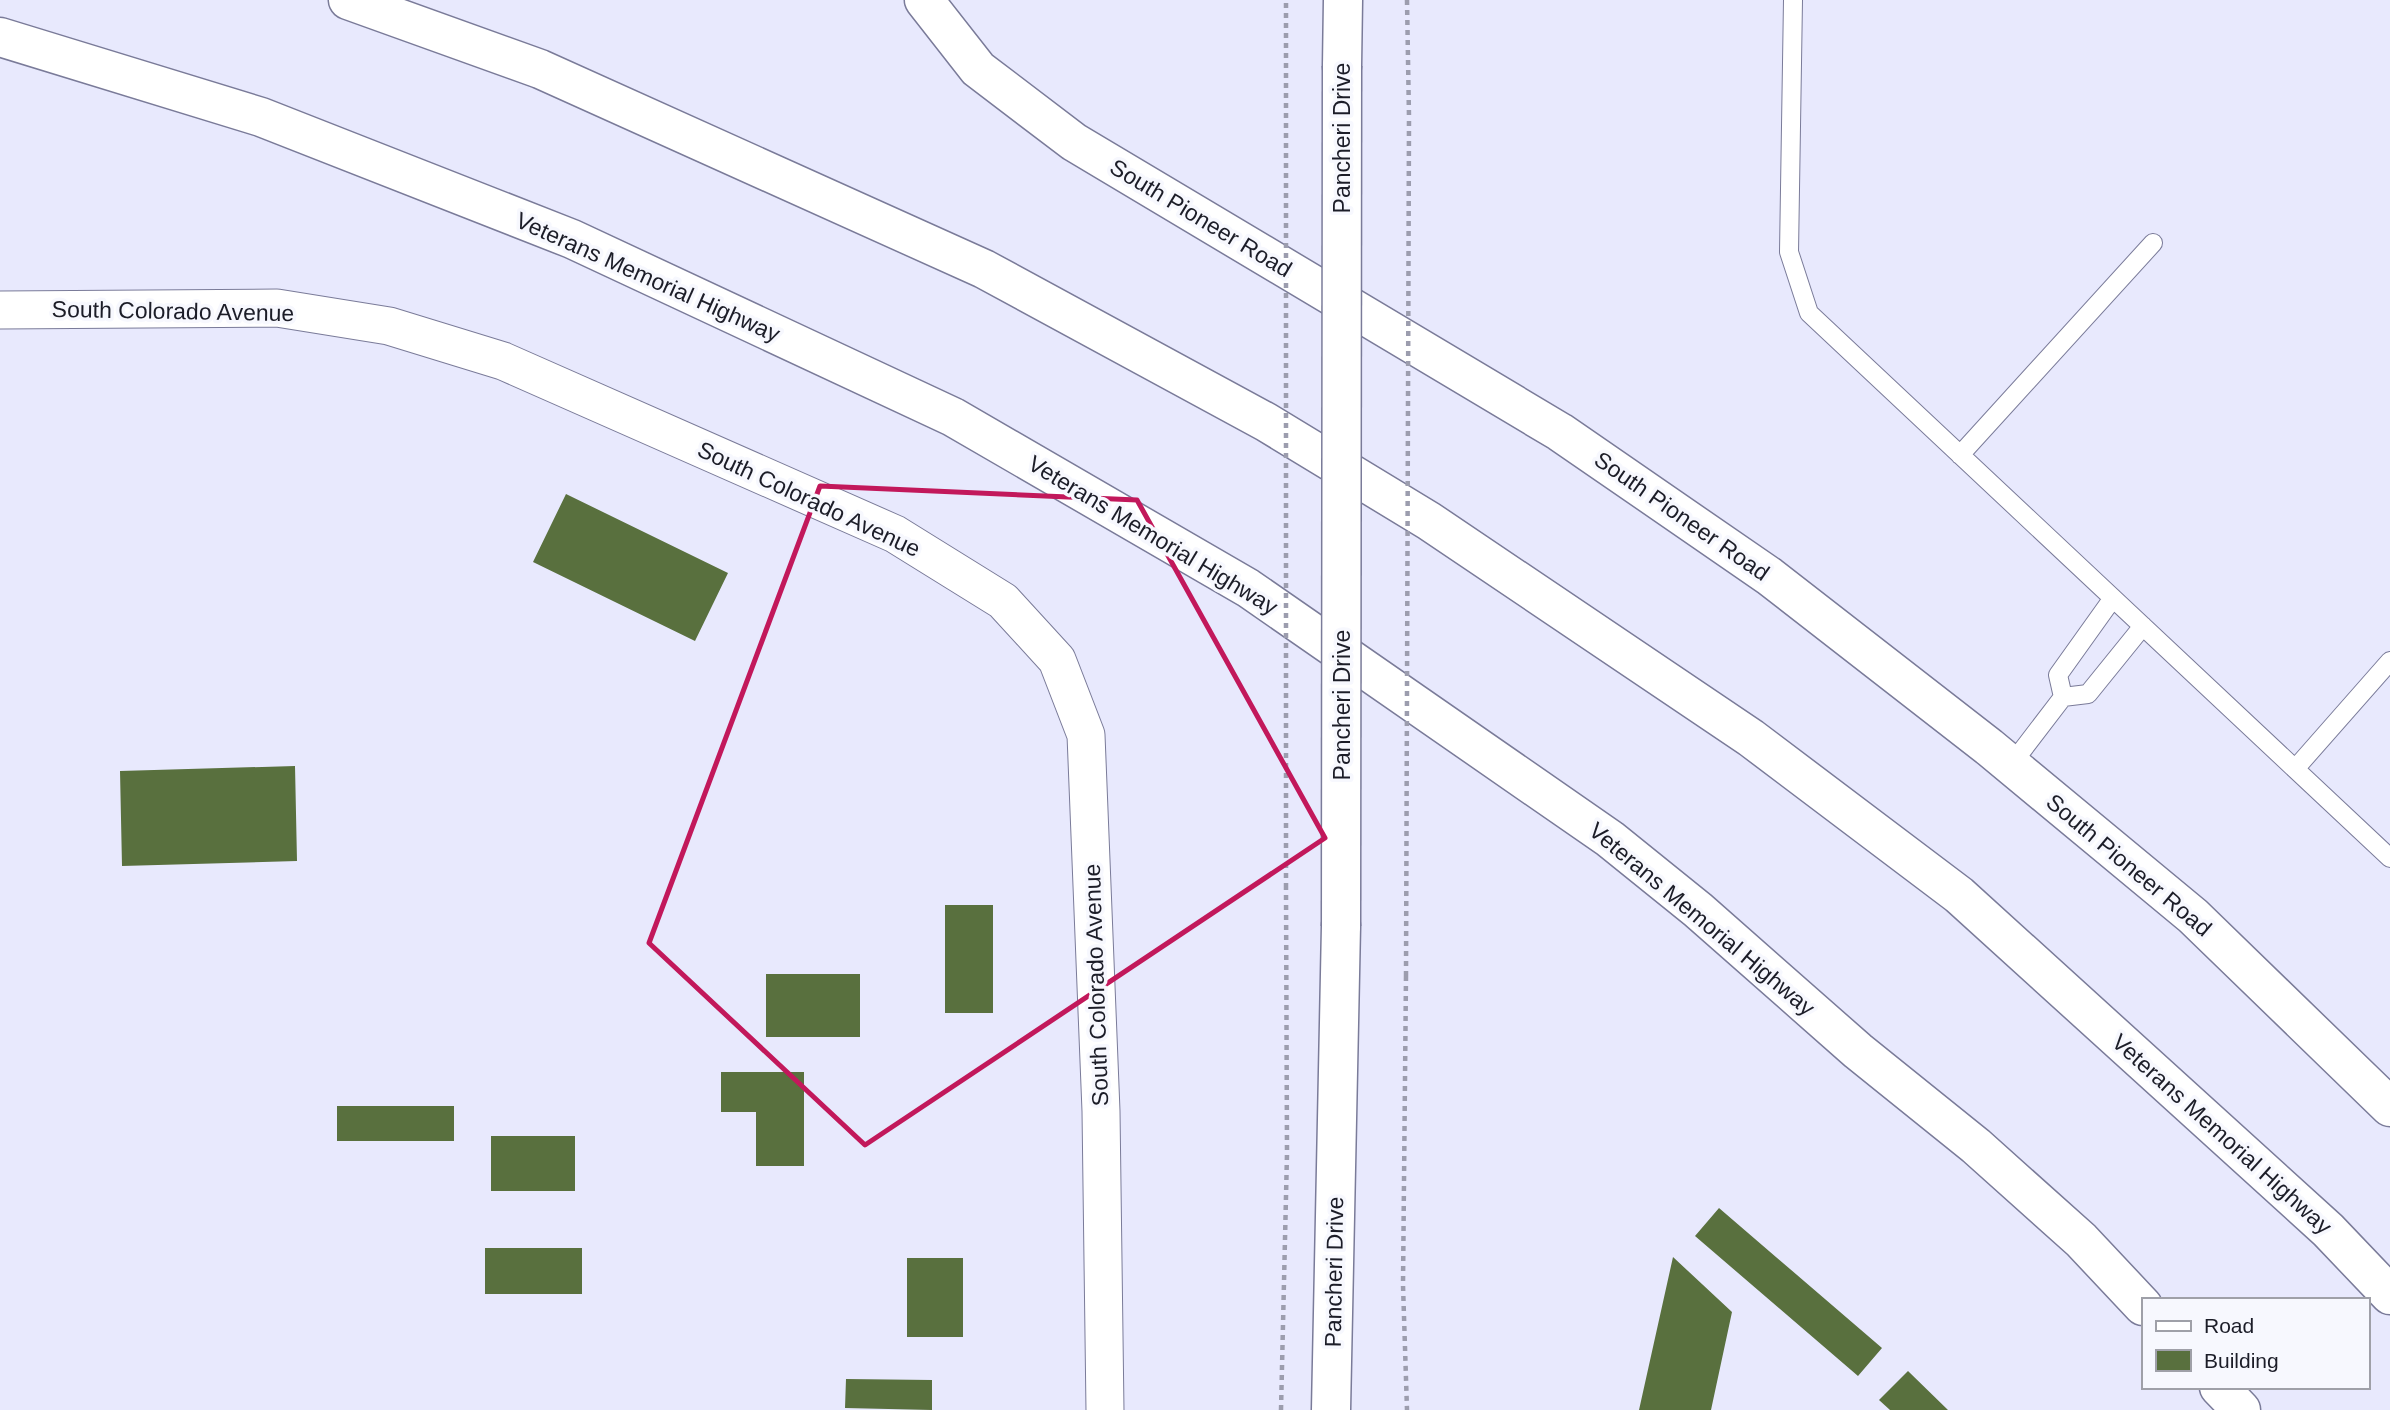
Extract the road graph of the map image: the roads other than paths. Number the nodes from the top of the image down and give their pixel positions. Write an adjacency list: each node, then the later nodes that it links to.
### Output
1 (348, 0): 17 (main road, Veterans Memorial Highway)
2 (924, 0): 13 (main road, South Pioneer Road)
3 (1343, 0): 21 (main road, Pancheri Drive, bridge)
4 (1793, 0): 8 (lane)
5 (0, 37): 18 (main road, Veterans Memorial Highway)
6 (2153, 243): 8 (lane)
7 (0, 310): 20 (street, South Colorado Avenue)
8 (1960, 455): 9 (lane)
9 (2113, 598): 10 (lane); 12 (lane)
10 (2143, 626): 12 (lane); 14 (lane)
11 (2390, 661): 14 (lane)
12 (2063, 697): 13 (lane)
13 (2011, 765): 16 (main road, South Pioneer Road)
14 (2295, 769): 15 (lane)
15 (2390, 858)
16 (2390, 1107)
17 (2390, 1295)
18 (2142, 1305)
19 (2221, 1389): 22 (main road)
20 (1105, 1410)
21 (1331, 1410)
22 (2241, 1410)

